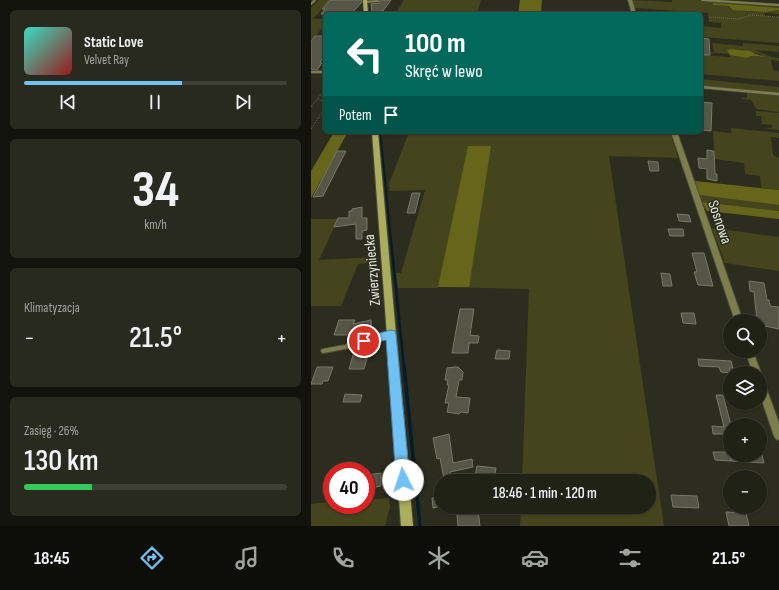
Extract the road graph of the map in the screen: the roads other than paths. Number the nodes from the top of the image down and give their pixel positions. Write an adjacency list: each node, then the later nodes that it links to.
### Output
1 (315, 0): 6 (lane)
2 (379, 0): 5 (lane); 7 (lane)
3 (630, 0): 10 (street)
4 (702, 0): 8 (lane)
5 (365, 1): 9 (street)
6 (311, 4)
7 (376, 5)
8 (779, 5)
9 (366, 12)
10 (633, 12)
11 (311, 72): 12 (street)
12 (323, 72)
13 (703, 87): 14 (lane)
14 (779, 94)
15 (375, 134): 18 (street, Zwierzyniecka)
16 (675, 134): 17 (street, Sosnowa)
17 (737, 314)
18 (391, 334): 19 (lane); 22 (street, Zwierzyniecka)
19 (323, 351)
20 (767, 402): 21 (street)
21 (779, 436)
22 (407, 526)

